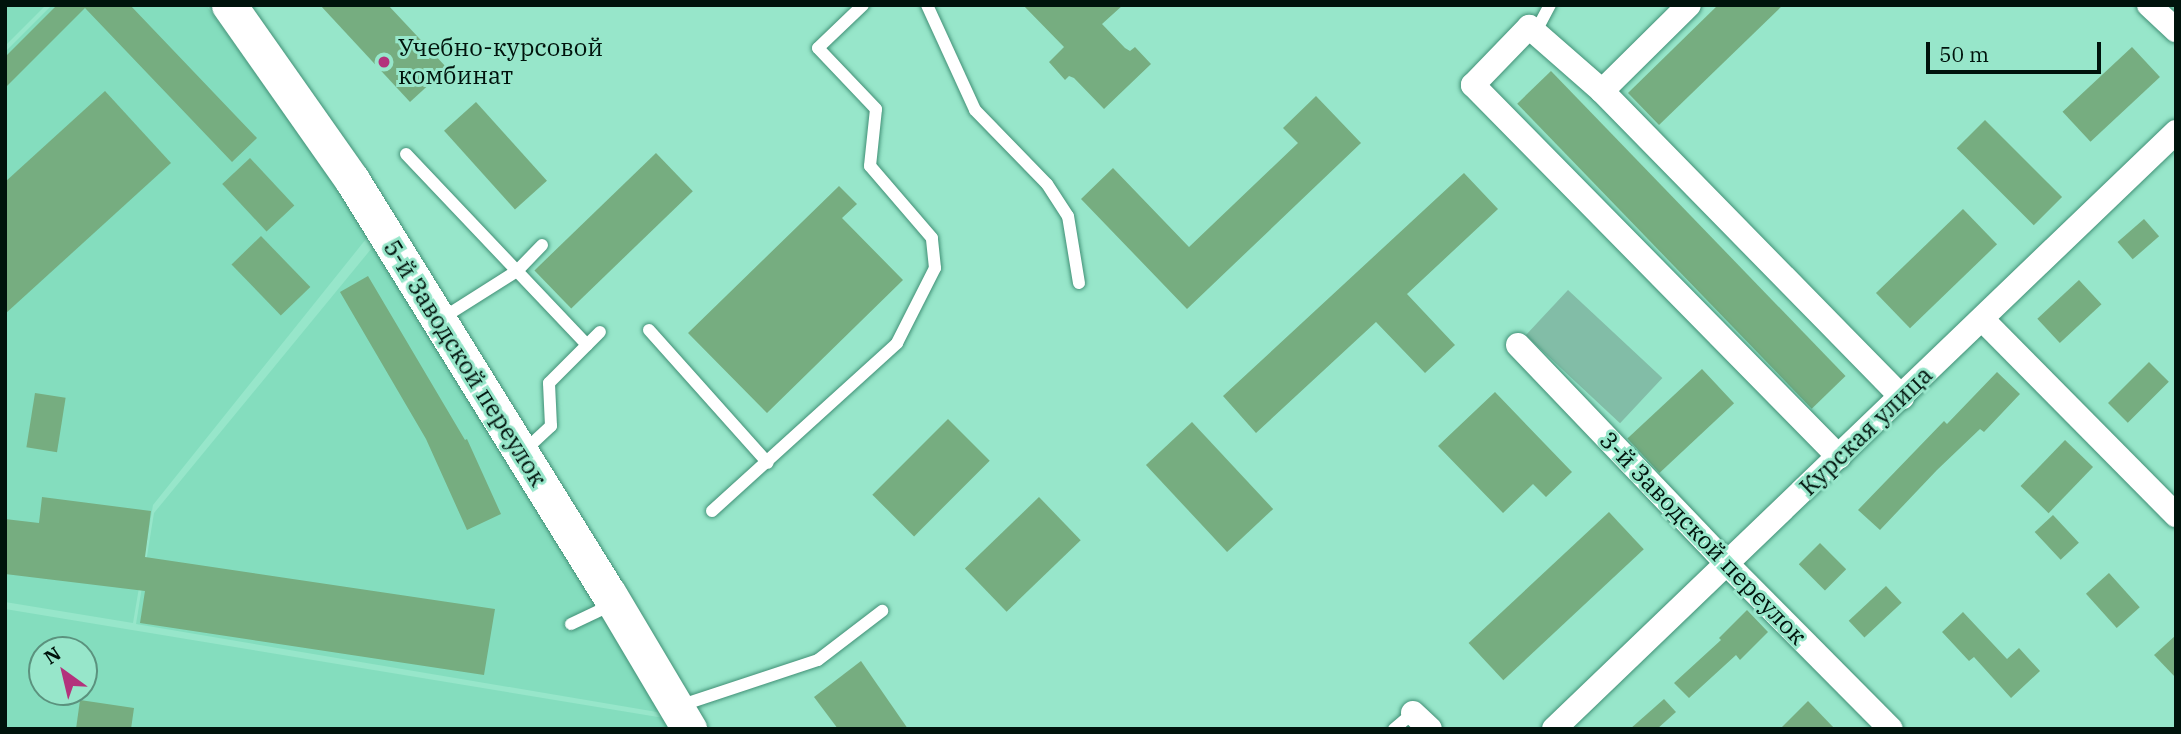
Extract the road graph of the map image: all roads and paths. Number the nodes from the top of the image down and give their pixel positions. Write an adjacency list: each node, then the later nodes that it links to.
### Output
1 (229, 5): 16 (street, 5-й Заводской переулок)
2 (863, 5): 24 (lane)
3 (927, 5): 14 (lane)
4 (1550, 5): 8 (lane)
5 (1689, 5): 9 (street)
6 (2149, 5): 7 (street)
7 (2176, 30)
8 (1535, 33): 9 (street); 23 (street)
9 (1602, 91): 21 (street)
10 (2176, 132): 15 (street, Курская улица)
11 (406, 154): 13 (lane)
12 (542, 245): 13 (lane)
13 (517, 271): 16 (lane); 19 (lane)
14 (1079, 283)
15 (1982, 319): 21 (street, Курская улица); 26 (street)
16 (439, 321): 22 (street, 5-й Заводской переулок)
17 (649, 330): 24 (lane)
18 (600, 332): 19 (lane)
19 (587, 345): 22 (lane)
20 (1518, 345): 27 (street, 3-й Заводской переулок)
21 (1902, 397): 23 (street, Курская улица)
22 (521, 453): 28 (street, 5-й Заводской переулок)
23 (1839, 457): 27 (street, Курская улица)
24 (768, 463): 25 (lane)
25 (712, 511)
26 (2176, 515)
27 (1728, 565): 34 (street, Курская улица); 35 (street, 3-й Заводской переулок)
28 (614, 603): 30 (lane); 31 (street, 5-й Заводской переулок)
29 (882, 611): 31 (lane)
30 (571, 624)
31 (682, 718)
32 (1422, 721): 33 (lane)
33 (1394, 729)
34 (1554, 729)
35 (1891, 729)

